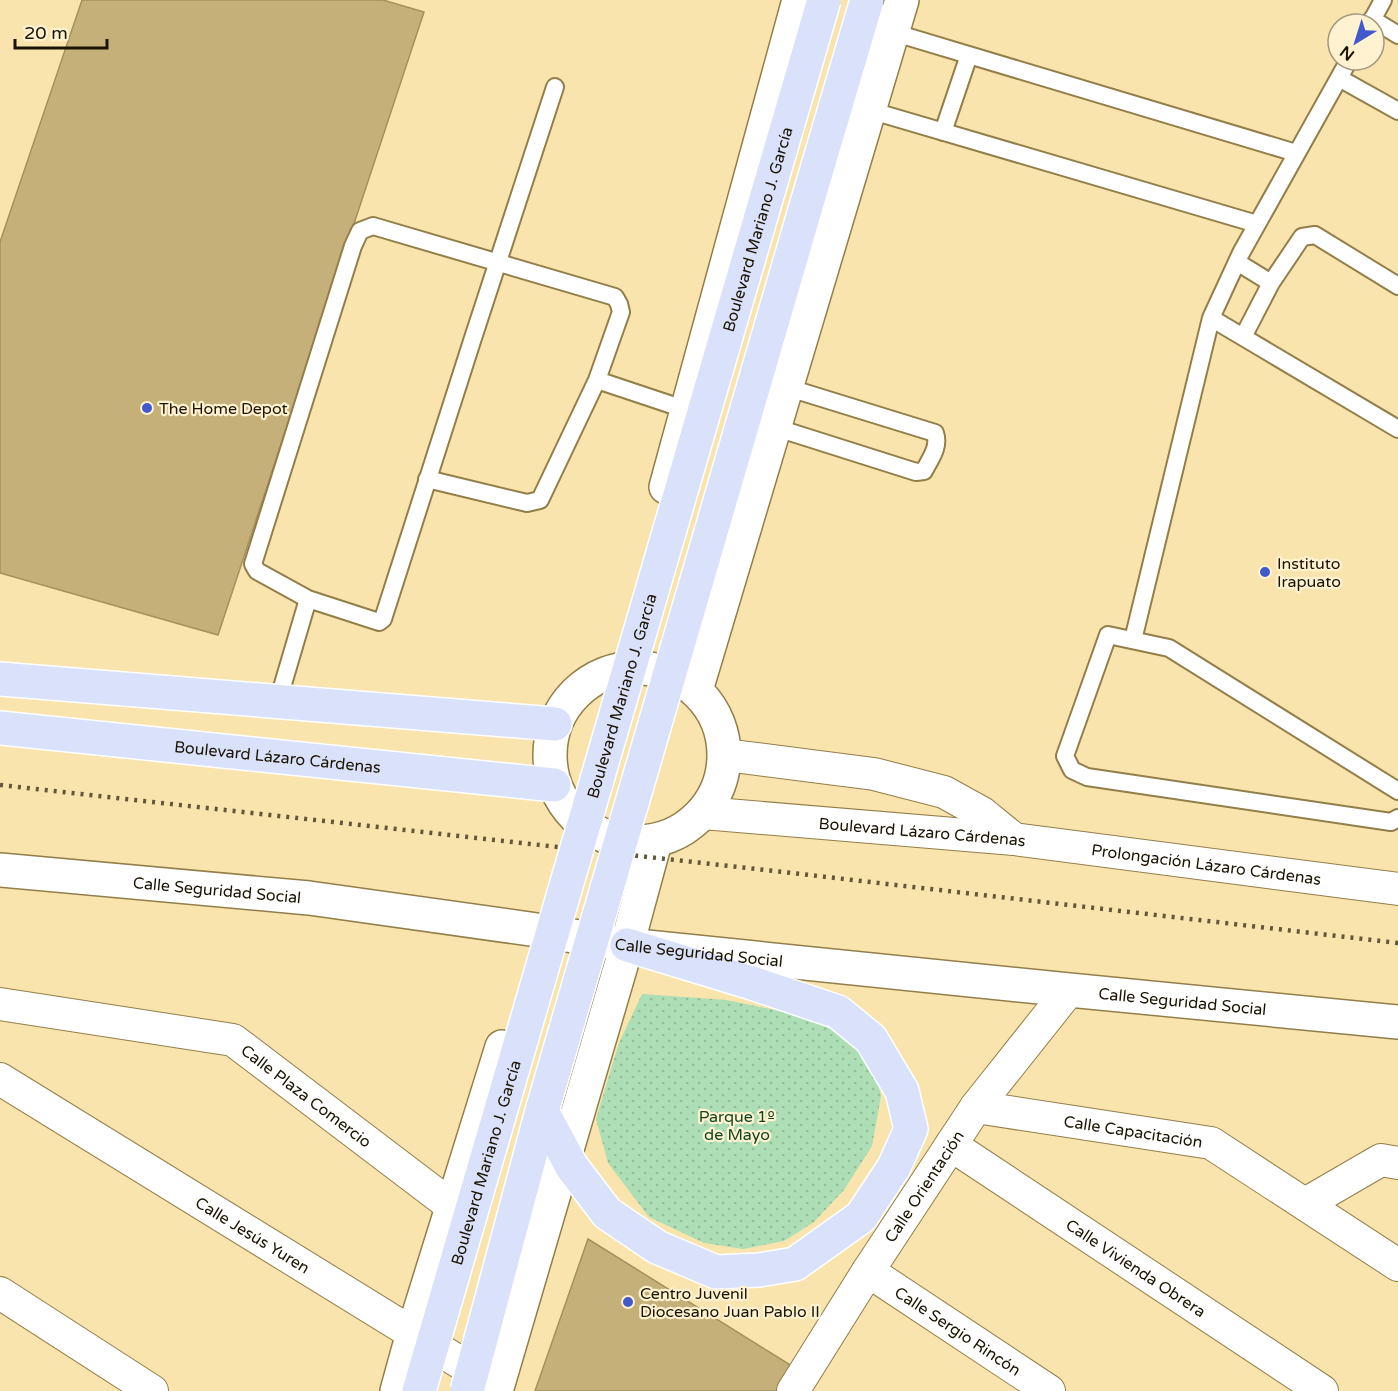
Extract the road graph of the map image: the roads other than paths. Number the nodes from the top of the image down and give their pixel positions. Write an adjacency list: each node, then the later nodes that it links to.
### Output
1 (799, 0): 24 (street)
2 (824, 0): 67 (main road, Boulevard Mariano J. García, bridge)
3 (860, 0): 6 (street)
4 (867, 0): 55 (main road, bridge)
5 (902, 0): 6 (street)
6 (892, 32): 7 (lane); 11 (street)
7 (969, 56): 13 (lane); 14 (lane)
8 (1342, 72): 9 (lane)
9 (1339, 78): 12 (lane); 14 (lane)
10 (555, 87): 17 (lane)
11 (869, 110): 13 (lane); 23 (street)
12 (1398, 111)
13 (943, 132): 15 (lane)
14 (1296, 153): 15 (lane)
15 (1257, 224): 16 (lane)
16 (1237, 262): 18 (lane); 20 (lane)
17 (497, 263): 22 (lane); 27 (lane); 30 (lane)
18 (1271, 283): 19 (lane); 21 (lane)
19 (1398, 286)
20 (1211, 318): 21 (lane); 31 (lane)
21 (1243, 337): 26 (lane)
22 (597, 380): 24 (lane); 27 (lane)
23 (786, 387): 25 (street); 25 (lane)
24 (687, 410): 28 (street)
25 (774, 427): 29 (street)
26 (1398, 429)
27 (427, 480): 30 (lane)
28 (645, 562): 29 (street); 32 (street)
29 (728, 582): 34 (street)
30 (308, 599): 35 (lane)
31 (1133, 640): 40 (lane); 43 (lane)
32 (615, 670): 34 (street); 36 (street)
33 (0, 679): 35 (main road)
34 (696, 690): 38 (street)
35 (278, 701): 36 (main road)
36 (555, 724): 39 (street)
37 (0, 728): 39 (main road, Boulevard Lázaro Cárdenas)
38 (725, 755): 41 (street); 44 (street, Boulevard Lázaro Cárdenas)
39 (554, 784): 42 (street)
40 (1398, 792)
41 (703, 813): 44 (street, Boulevard Lázaro Cárdenas); 45 (street)
42 (575, 817): 45 (street); 48 (street)
43 (1398, 818)
44 (1014, 839): 47 (street, Prolongación Lázaro Cárdenas)
45 (655, 842): 49 (street)
46 (0, 870): 48 (street, Calle Seguridad Social)
47 (1398, 889)
48 (537, 930): 49 (street, Calle Seguridad Social); 59 (street)
49 (627, 945): 50 (street, Calle Seguridad Social); 55 (main road, bridge); 64 (street)
50 (1069, 990): 52 (street, Calle Seguridad Social); 54 (street, Calle Orientación)
51 (0, 1004): 59 (street, Calle Plaza Comercio)
52 (1398, 1022)
53 (0, 1080): 63 (street, Calle Jesús Yuren)
54 (976, 1107): 56 (street, Calle Orientación); 58 (street, Calle Capacitación)
55 (542, 1111): 64 (main road, bridge)
56 (951, 1145): 61 (street, Calle Orientación); 70 (street, Calle Vivienda Obrera)
57 (1398, 1163): 58 (street)
58 (1305, 1204): 60 (street, Calle Capacitación)
59 (453, 1207): 63 (street)
60 (1398, 1265)
61 (867, 1271): 68 (street, Calle Orientación); 69 (street, Calle Sergio Rincón)
62 (0, 1293): 65 (street)
63 (413, 1333): 64 (street, Calle Jesús Yuren); 66 (street)
64 (492, 1389)
65 (152, 1391)
66 (397, 1391)
67 (419, 1391)
68 (793, 1391)
69 (1049, 1391)
70 (1322, 1391)

